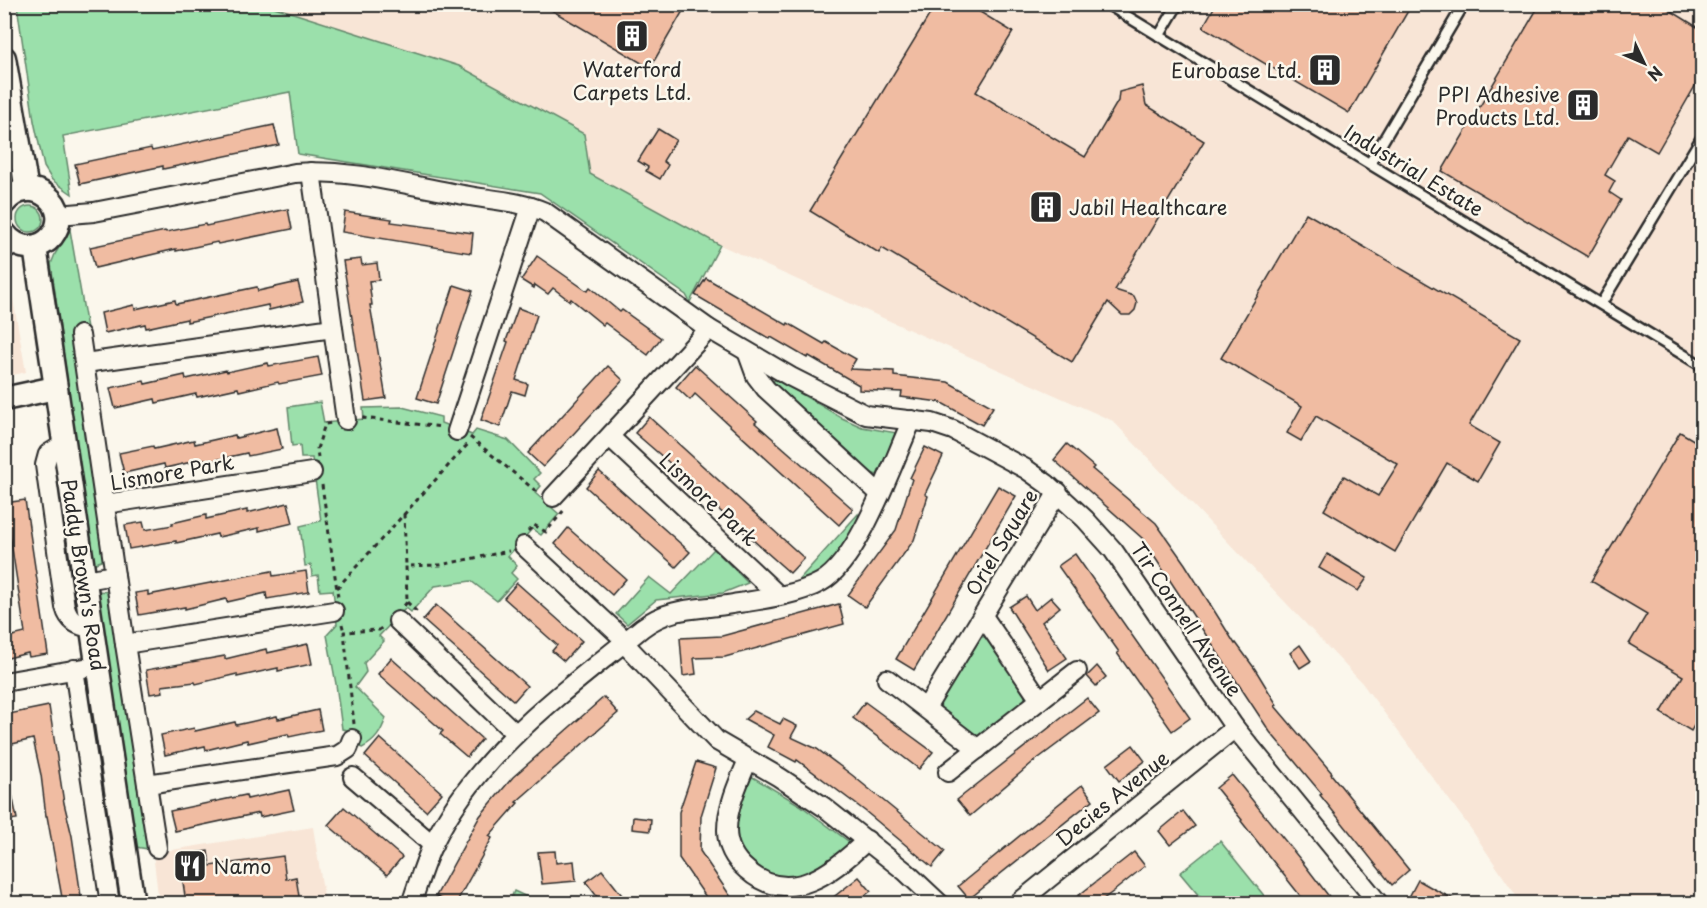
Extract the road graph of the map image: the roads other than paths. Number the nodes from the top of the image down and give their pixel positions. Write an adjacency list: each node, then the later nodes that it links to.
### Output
1 (1107, 4): 4 (lane, Industrial Estate)
2 (1178, 4): 4 (lane)
3 (1464, 4): 7 (lane)
4 (1159, 36): 7 (lane, Industrial Estate)
5 (4, 58): 9 (street)
6 (1702, 137): 15 (lane)
7 (1370, 164): 15 (lane, Industrial Estate)
8 (311, 172): 11 (street); 12 (street); 16 (street)
9 (27, 190): 10 (street); 12 (street)
10 (4, 203)
11 (531, 207): 17 (street); 26 (street)
12 (58, 215): 14 (street)
13 (4, 233): 14 (street)
14 (35, 247): 22 (street, Paddy Brown's Road)
15 (1601, 304): 21 (lane, Industrial Estate)
16 (333, 328): 20 (street); 24 (street)
17 (709, 329): 19 (street); 27 (street)
18 (81, 335): 20 (street, Lismore Park)
19 (748, 354): 25 (street); 31 (street)
20 (85, 363): 33 (street, Lismore Park)
21 (1702, 366)
22 (55, 388): 23 (street); 28 (street, Paddy Brown's Road)
23 (4, 399)
24 (346, 420)
25 (912, 420): 30 (street, Tir Connell Avenue); 31 (street)
26 (465, 435)
27 (610, 437): 32 (street); 37 (street, Lismore Park)
28 (64, 444): 36 (street, Paddy Brown's Road); 41 (street)
29 (317, 472): 33 (street, Lismore Park)
30 (1058, 492): 39 (street, Oriel Square); 51 (street, Tir Connell Avenue)
31 (880, 494): 37 (street)
32 (553, 497)
33 (105, 504): 35 (street, Lismore Park)
34 (522, 541): 42 (street)
35 (115, 575): 36 (street); 43 (street, Lismore Park)
36 (85, 580): 41 (street, Paddy Brown's Road)
37 (778, 595): 42 (street)
38 (338, 611): 43 (street)
39 (982, 616): 49 (street, Oriel Square); 50 (street, Oriel Square)
40 (395, 618): 53 (street)
41 (92, 628): 44 (street, Paddy Brown's Road)
42 (625, 642): 53 (street); 55 (street)
43 (125, 644): 58 (street, Lismore Park)
44 (98, 665): 45 (street); 63 (street, Paddy Brown's Road)
45 (74, 669): 48 (street); 62 (street)
46 (1077, 671): 49 (street)
47 (887, 679): 50 (street)
48 (4, 682)
49 (1040, 700): 54 (street)
50 (926, 708): 54 (street)
51 (1235, 728): 66 (street, Decies Avenue); 67 (street, Tir Connell Avenue)
52 (353, 734): 58 (street)
53 (516, 734): 60 (street)
54 (978, 749): 56 (street)
55 (748, 760): 59 (street); 59 (street)
56 (948, 772)
57 (353, 777): 60 (street)
58 (147, 784): 61 (street, Lismore Park)
59 (867, 840): 65 (street)
60 (433, 845): 64 (street)
61 (158, 848)
62 (110, 903)
63 (133, 903)
64 (411, 903)
65 (940, 903)
66 (1017, 903)
67 (1379, 903)

